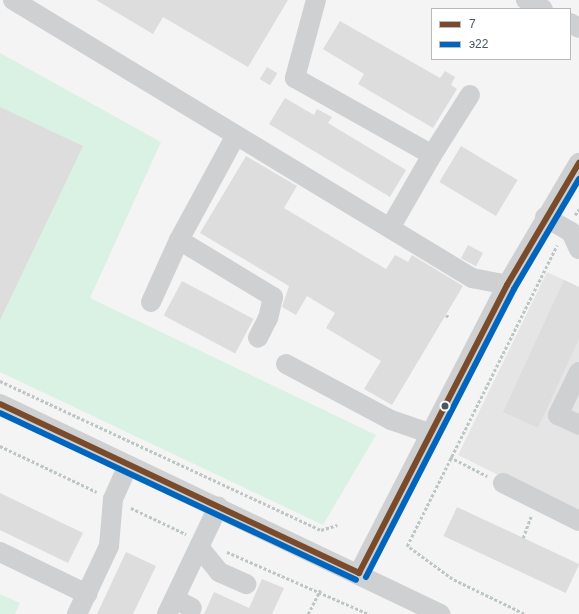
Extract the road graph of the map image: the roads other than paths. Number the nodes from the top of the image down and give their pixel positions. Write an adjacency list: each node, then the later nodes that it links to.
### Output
1 (13, 0): 6 (street)
2 (316, 0): 7 (street)
3 (526, 0): 4 (street)
4 (541, 8)
5 (470, 95): 7 (street)
6 (236, 135): 10 (street); 11 (street)
7 (432, 155): 10 (street)
8 (579, 163): 9 (street)
9 (545, 217): 12 (street); 13 (street)
10 (390, 228): 13 (street)
11 (179, 240): 14 (street); 15 (street)
12 (579, 249)
13 (507, 285): 20 (street)
14 (151, 302)
15 (258, 338)
16 (286, 364): 20 (street)
17 (579, 372): 19 (street)
18 (0, 404): 21 (street)
19 (579, 425)
20 (429, 433): 27 (street)
21 (128, 466): 23 (street); 29 (street)
22 (503, 483): 24 (street)
23 (218, 508): 25 (street); 27 (street)
24 (579, 521)
25 (200, 544): 28 (street); 30 (street)
26 (0, 552): 29 (street)
27 (359, 573): 33 (street)
28 (246, 584)
29 (87, 594): 32 (street)
30 (171, 606): 31 (street)
31 (192, 608)
32 (77, 614)
33 (441, 614)

